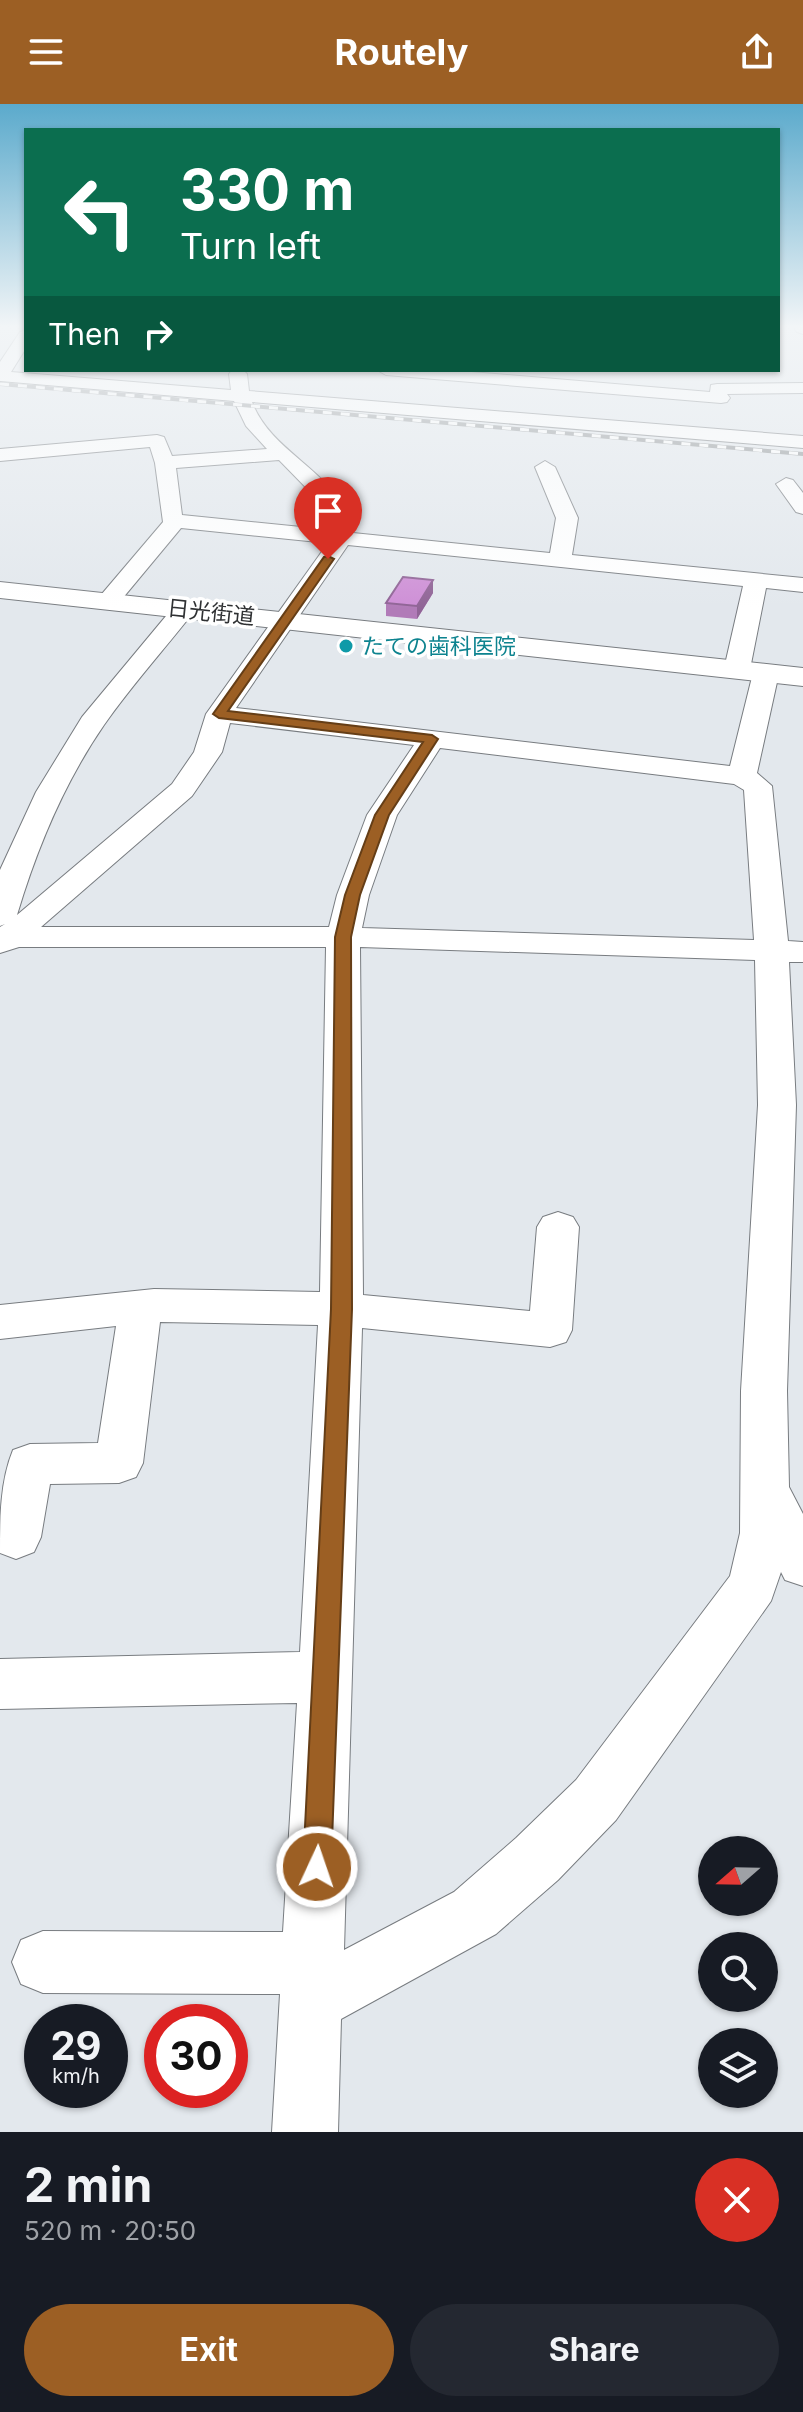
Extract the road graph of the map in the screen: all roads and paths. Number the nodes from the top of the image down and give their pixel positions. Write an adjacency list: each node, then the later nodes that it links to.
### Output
1 (256, 420): 6 (street)
2 (500, 420): 4 (street)
3 (731, 420): 4 (street)
4 (739, 436): 5 (street)
5 (803, 442)
6 (282, 454): 8 (street); 13 (street)
7 (0, 455): 8 (street)
8 (165, 463): 12 (street)
9 (545, 467): 14 (street)
10 (786, 484): 11 (street)
11 (803, 508)
12 (175, 521): 13 (street); 18 (street)
13 (343, 537): 14 (street); 20 (street)
14 (560, 561): 16 (street)
15 (799, 579): 16 (street)
16 (756, 580): 21 (street)
17 (0, 590): 18 (highway, 日光街道)
18 (109, 600): 19 (highway, 日光街道)
19 (184, 609): 20 (highway, 日光街道); 27 (street)
20 (288, 620): 21 (highway, 日光街道); 24 (street)
21 (737, 669): 22 (highway, 日光街道)
22 (766, 673): 23 (highway, 日光街道); 26 (street)
23 (803, 677)
24 (219, 714): 25 (street); 27 (street)
25 (432, 739): 26 (street); 28 (street)
26 (742, 776): 29 (street)
27 (3, 934): 28 (street)
28 (343, 937): 29 (street); 33 (street)
29 (788, 952): 30 (street)
30 (790, 1106): 35 (street)
31 (558, 1227): 33 (street)
32 (140, 1307): 33 (street); 34 (street); 36 (street)
33 (341, 1309): 38 (street)
34 (0, 1322)
35 (767, 1492): 37 (street); 41 (street)
36 (16, 1537)
37 (803, 1564)
38 (326, 1677): 39 (street); 41 (street)
39 (0, 1684)
40 (43, 1962): 41 (street)
41 (312, 1982): 42 (street)
42 (305, 2132)

